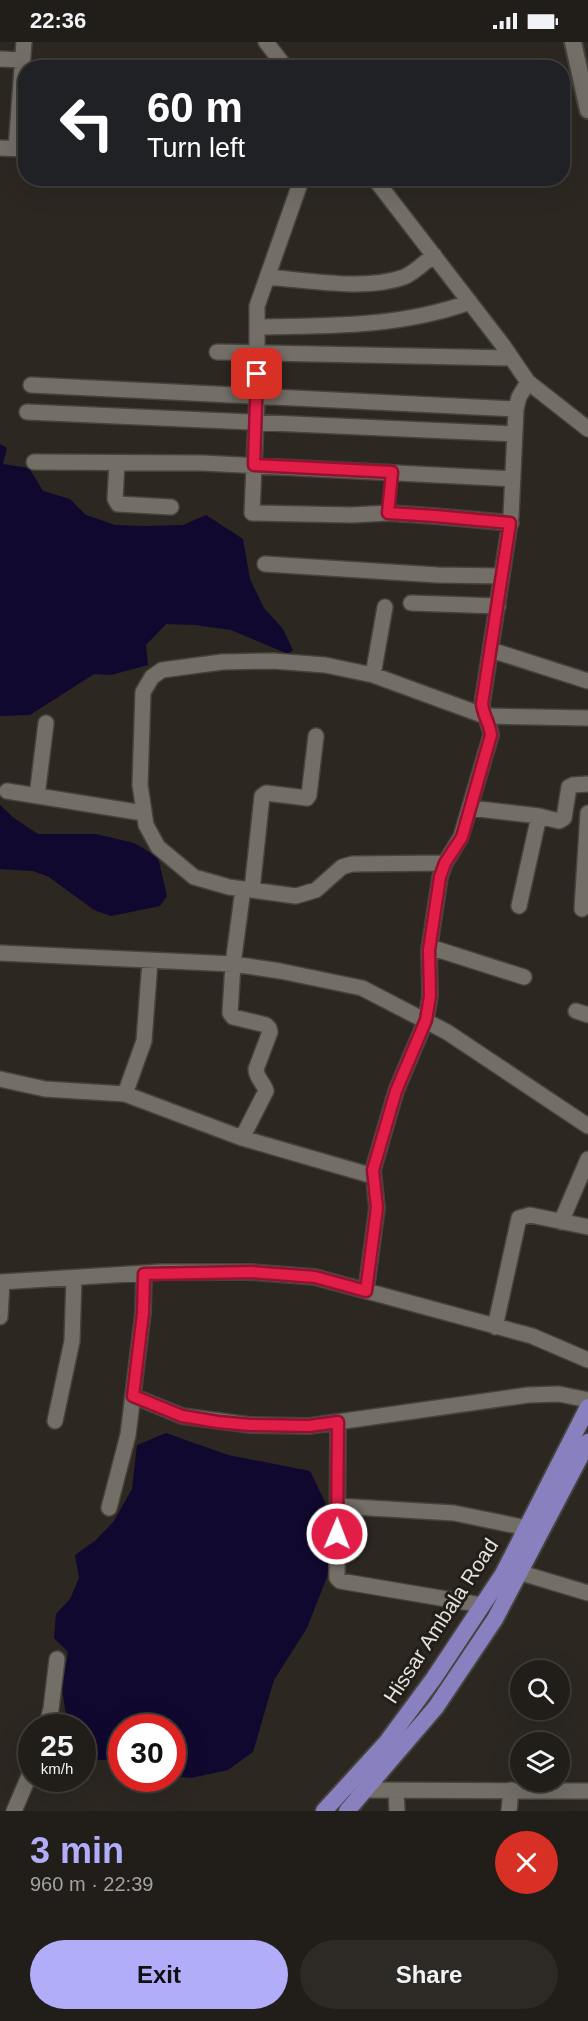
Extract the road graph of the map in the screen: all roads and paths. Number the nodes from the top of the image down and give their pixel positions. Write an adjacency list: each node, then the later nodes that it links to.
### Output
1 (24, 42): 5 (street)
2 (266, 42): 6 (street)
3 (573, 42): 7 (street)
4 (0, 59): 5 (street)
5 (22, 60)
6 (280, 60)
7 (588, 110)
8 (0, 148): 9 (street)
9 (18, 149)
10 (299, 186): 13 (street)
11 (380, 186): 12 (street)
12 (434, 255): 13 (street); 14 (street)
13 (267, 277): 15 (street)
14 (470, 302): 15 (street); 18 (street)
15 (257, 327): 17 (street)
16 (216, 352): 17 (street)
17 (257, 352): 18 (street); 21 (street)
18 (511, 358): 19 (street)
19 (528, 382): 22 (street); 25 (street)
20 (31, 385): 21 (street)
21 (257, 397): 22 (street); 24 (street)
22 (516, 409): 26 (street)
23 (27, 412): 24 (street)
24 (255, 422): 26 (street); 29 (street)
25 (588, 429)
26 (515, 434): 31 (street)
27 (34, 462): 28 (street)
28 (117, 463): 29 (street); 32 (street)
29 (254, 465): 30 (street); 33 (street)
30 (392, 472): 31 (street); 33 (lane)
31 (513, 479): 34 (street)
32 (171, 507)
33 (388, 513): 34 (street)
34 (510, 523): 36 (street)
35 (266, 564): 36 (street)
36 (502, 576): 38 (street)
37 (411, 603): 38 (street)
38 (498, 606): 40 (street)
39 (386, 607): 41 (street)
40 (491, 650): 42 (street); 43 (street)
41 (374, 675): 43 (street); 51 (street)
42 (588, 681)
43 (485, 716): 44 (street); 50 (street)
44 (588, 718)
45 (46, 723): 49 (street)
46 (316, 736): 55 (street)
47 (588, 784): 53 (street)
48 (7, 791): 49 (street)
49 (37, 796): 51 (street)
50 (470, 808): 53 (street); 54 (street)
51 (143, 813): 55 (street)
52 (588, 813): 57 (street)
53 (539, 816): 56 (street)
54 (445, 863): 55 (street); 58 (street)
55 (248, 890): 61 (street)
56 (519, 906)
57 (582, 909)
58 (430, 947): 62 (street); 63 (street)
59 (0, 953): 60 (street)
60 (150, 961): 61 (street); 65 (street)
61 (233, 963): 63 (street); 67 (street)
62 (524, 977)
63 (426, 1020): 66 (street); 69 (street)
64 (0, 1078): 65 (street)
65 (124, 1094): 67 (street)
66 (588, 1126)
67 (242, 1138): 69 (street)
68 (588, 1155): 70 (street)
69 (373, 1176): 75 (street)
70 (561, 1222): 71 (street); 77 (street)
71 (588, 1227)
72 (144, 1274): 73 (street); 75 (street); 79 (street)
73 (74, 1278): 74 (street); 82 (street)
74 (1, 1282): 76 (street)
75 (366, 1291): 77 (street)
76 (0, 1317)
77 (495, 1326): 78 (street)
78 (588, 1360)
79 (133, 1396): 83 (street); 86 (street)
80 (588, 1400): 83 (street)
81 (588, 1407): 87 (main road, Hissar Ambala Road)
82 (56, 1421)
83 (338, 1422): 85 (street)
84 (588, 1442): 88 (main road, Hissar Ambala Road)
85 (338, 1506): 87 (street); 90 (street)
86 (109, 1508)
87 (527, 1528): 88 (main road, Hissar Ambala Road)
88 (513, 1570): 89 (street); 90 (main road, Hissar Ambala Road); 97 (main road, Hissar Ambala Road)
89 (588, 1593)
90 (482, 1605): 93 (main road, Hissar Ambala Road)
91 (57, 1659): 92 (street)
92 (50, 1714)
93 (345, 1788): 97 (street); 102 (main road, Hissar Ambala Road)
94 (510, 1790): 98 (street)
95 (570, 1790): 96 (street)
96 (588, 1790)
97 (364, 1791): 98 (street); 103 (main road, Hissar Ambala Road)
98 (396, 1791): 104 (street)
99 (22, 1792): 101 (street)
100 (511, 1792): 105 (street)
101 (14, 1811)
102 (324, 1811)
103 (347, 1811)
104 (397, 1811)
105 (509, 1811)

